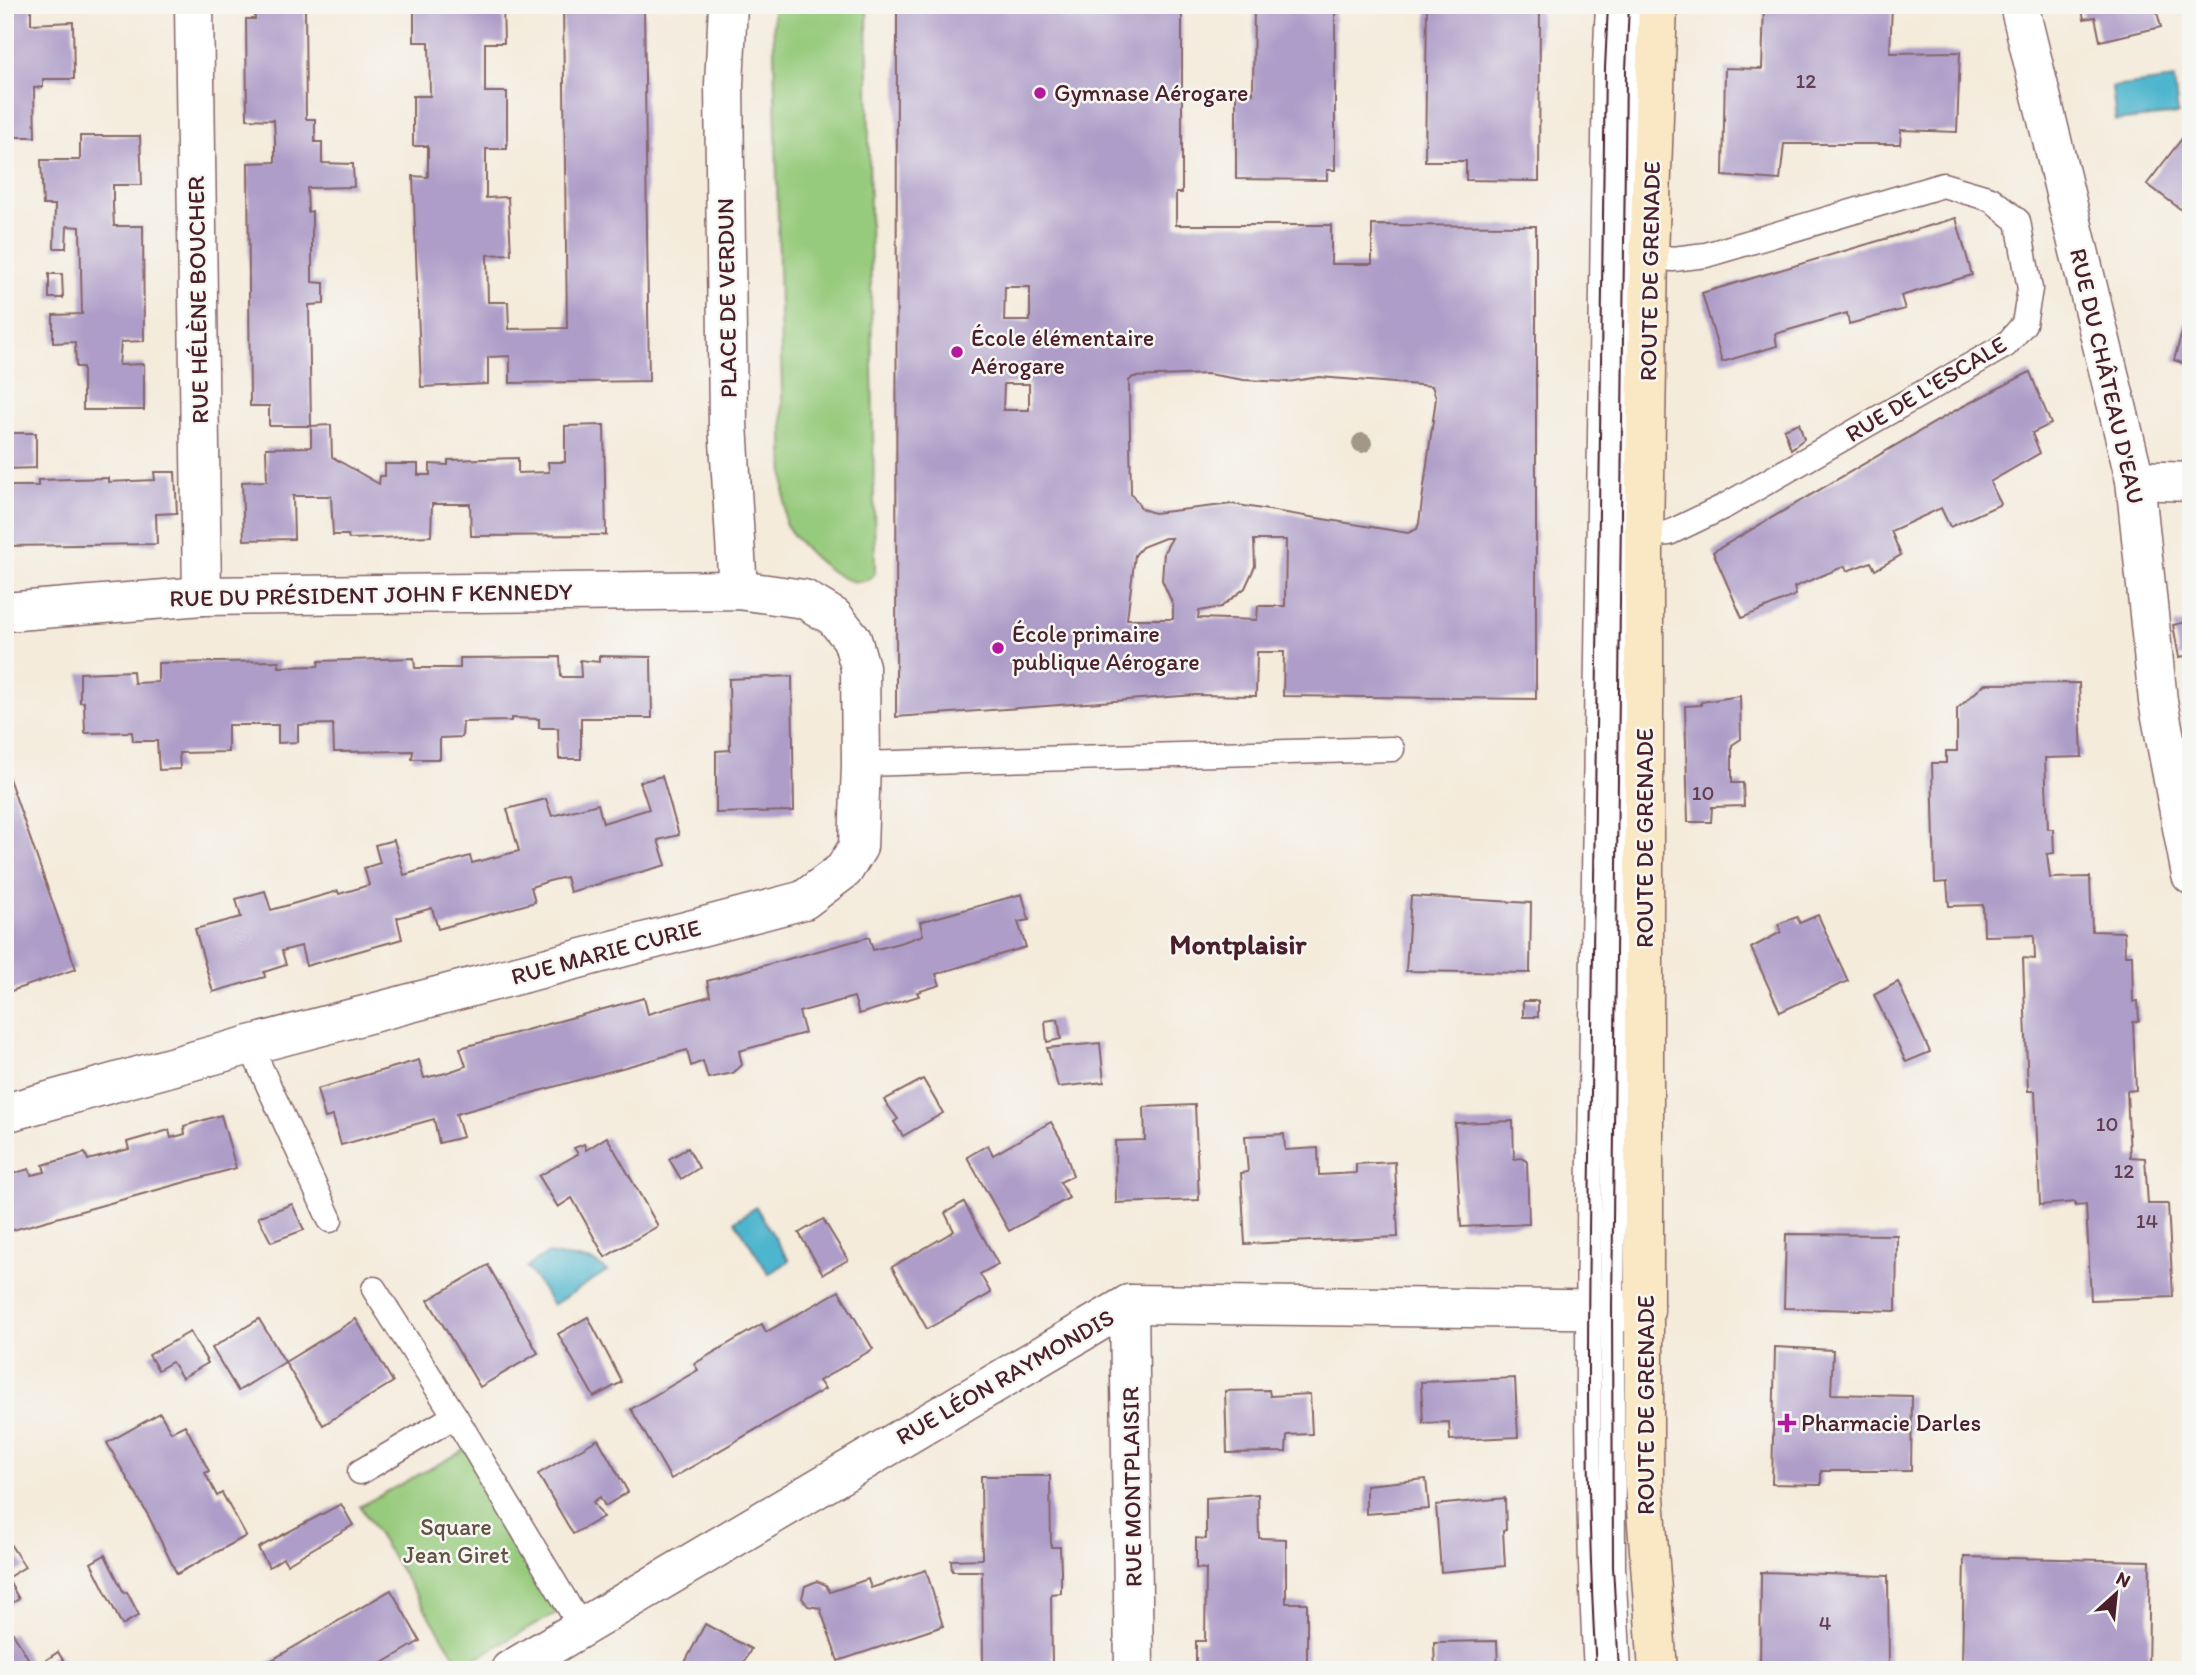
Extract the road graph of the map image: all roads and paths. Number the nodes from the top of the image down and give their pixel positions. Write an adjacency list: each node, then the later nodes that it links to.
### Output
1 (194, 5): 12 (street, RUE HÉLÈNE BOUCHER)
2 (728, 5): 11 (street, PLACE DE VERDUN)
3 (1608, 5): 22 (lane)
4 (1629, 5): 22 (lane)
5 (1658, 5): 7 (street, ROUTE DE GRENADE)
6 (2019, 5): 8 (street, RUE DU CHÂTEAU D'EAU)
7 (1649, 256): 10 (street, ROUTE DE GRENADE); 10 (lane, RUE DE L'ESCALE)
8 (2135, 480): 9 (street); 16 (street, RUE DU CHÂTEAU D'EAU)
9 (2191, 482)
10 (1644, 535): 22 (street, ROUTE DE GRENADE)
11 (738, 590): 12 (street, RUE DU PRÉSIDENT JOHN F KENNEDY); 15 (street, RUE MARIE CURIE)
12 (202, 596): 13 (street, RUE DU PRÉSIDENT JOHN F KENNEDY)
13 (5, 612)
14 (1392, 749): 15 (lane)
15 (861, 764): 17 (street, RUE MARIE CURIE)
16 (2191, 875)
17 (250, 1045): 18 (street, RUE MARIE CURIE); 19 (lane)
18 (5, 1113)
19 (330, 1220)
20 (374, 1289): 23 (lane)
21 (1129, 1304): 22 (street, RUE LÉON RAYMONDIS); 25 (street, RUE LÉON RAYMONDIS); 27 (street, RUE MONTPLAISIR)
22 (1615, 1309): 28 (lane); 29 (lane); 30 (street, ROUTE DE GRENADE)
23 (455, 1416): 24 (lane); 25 (lane)
24 (360, 1472)
25 (581, 1627): 26 (street, RUE LÉON RAYMONDIS)
26 (510, 1670)
27 (1134, 1670)
28 (1596, 1670)
29 (1619, 1670)
30 (1658, 1670)

